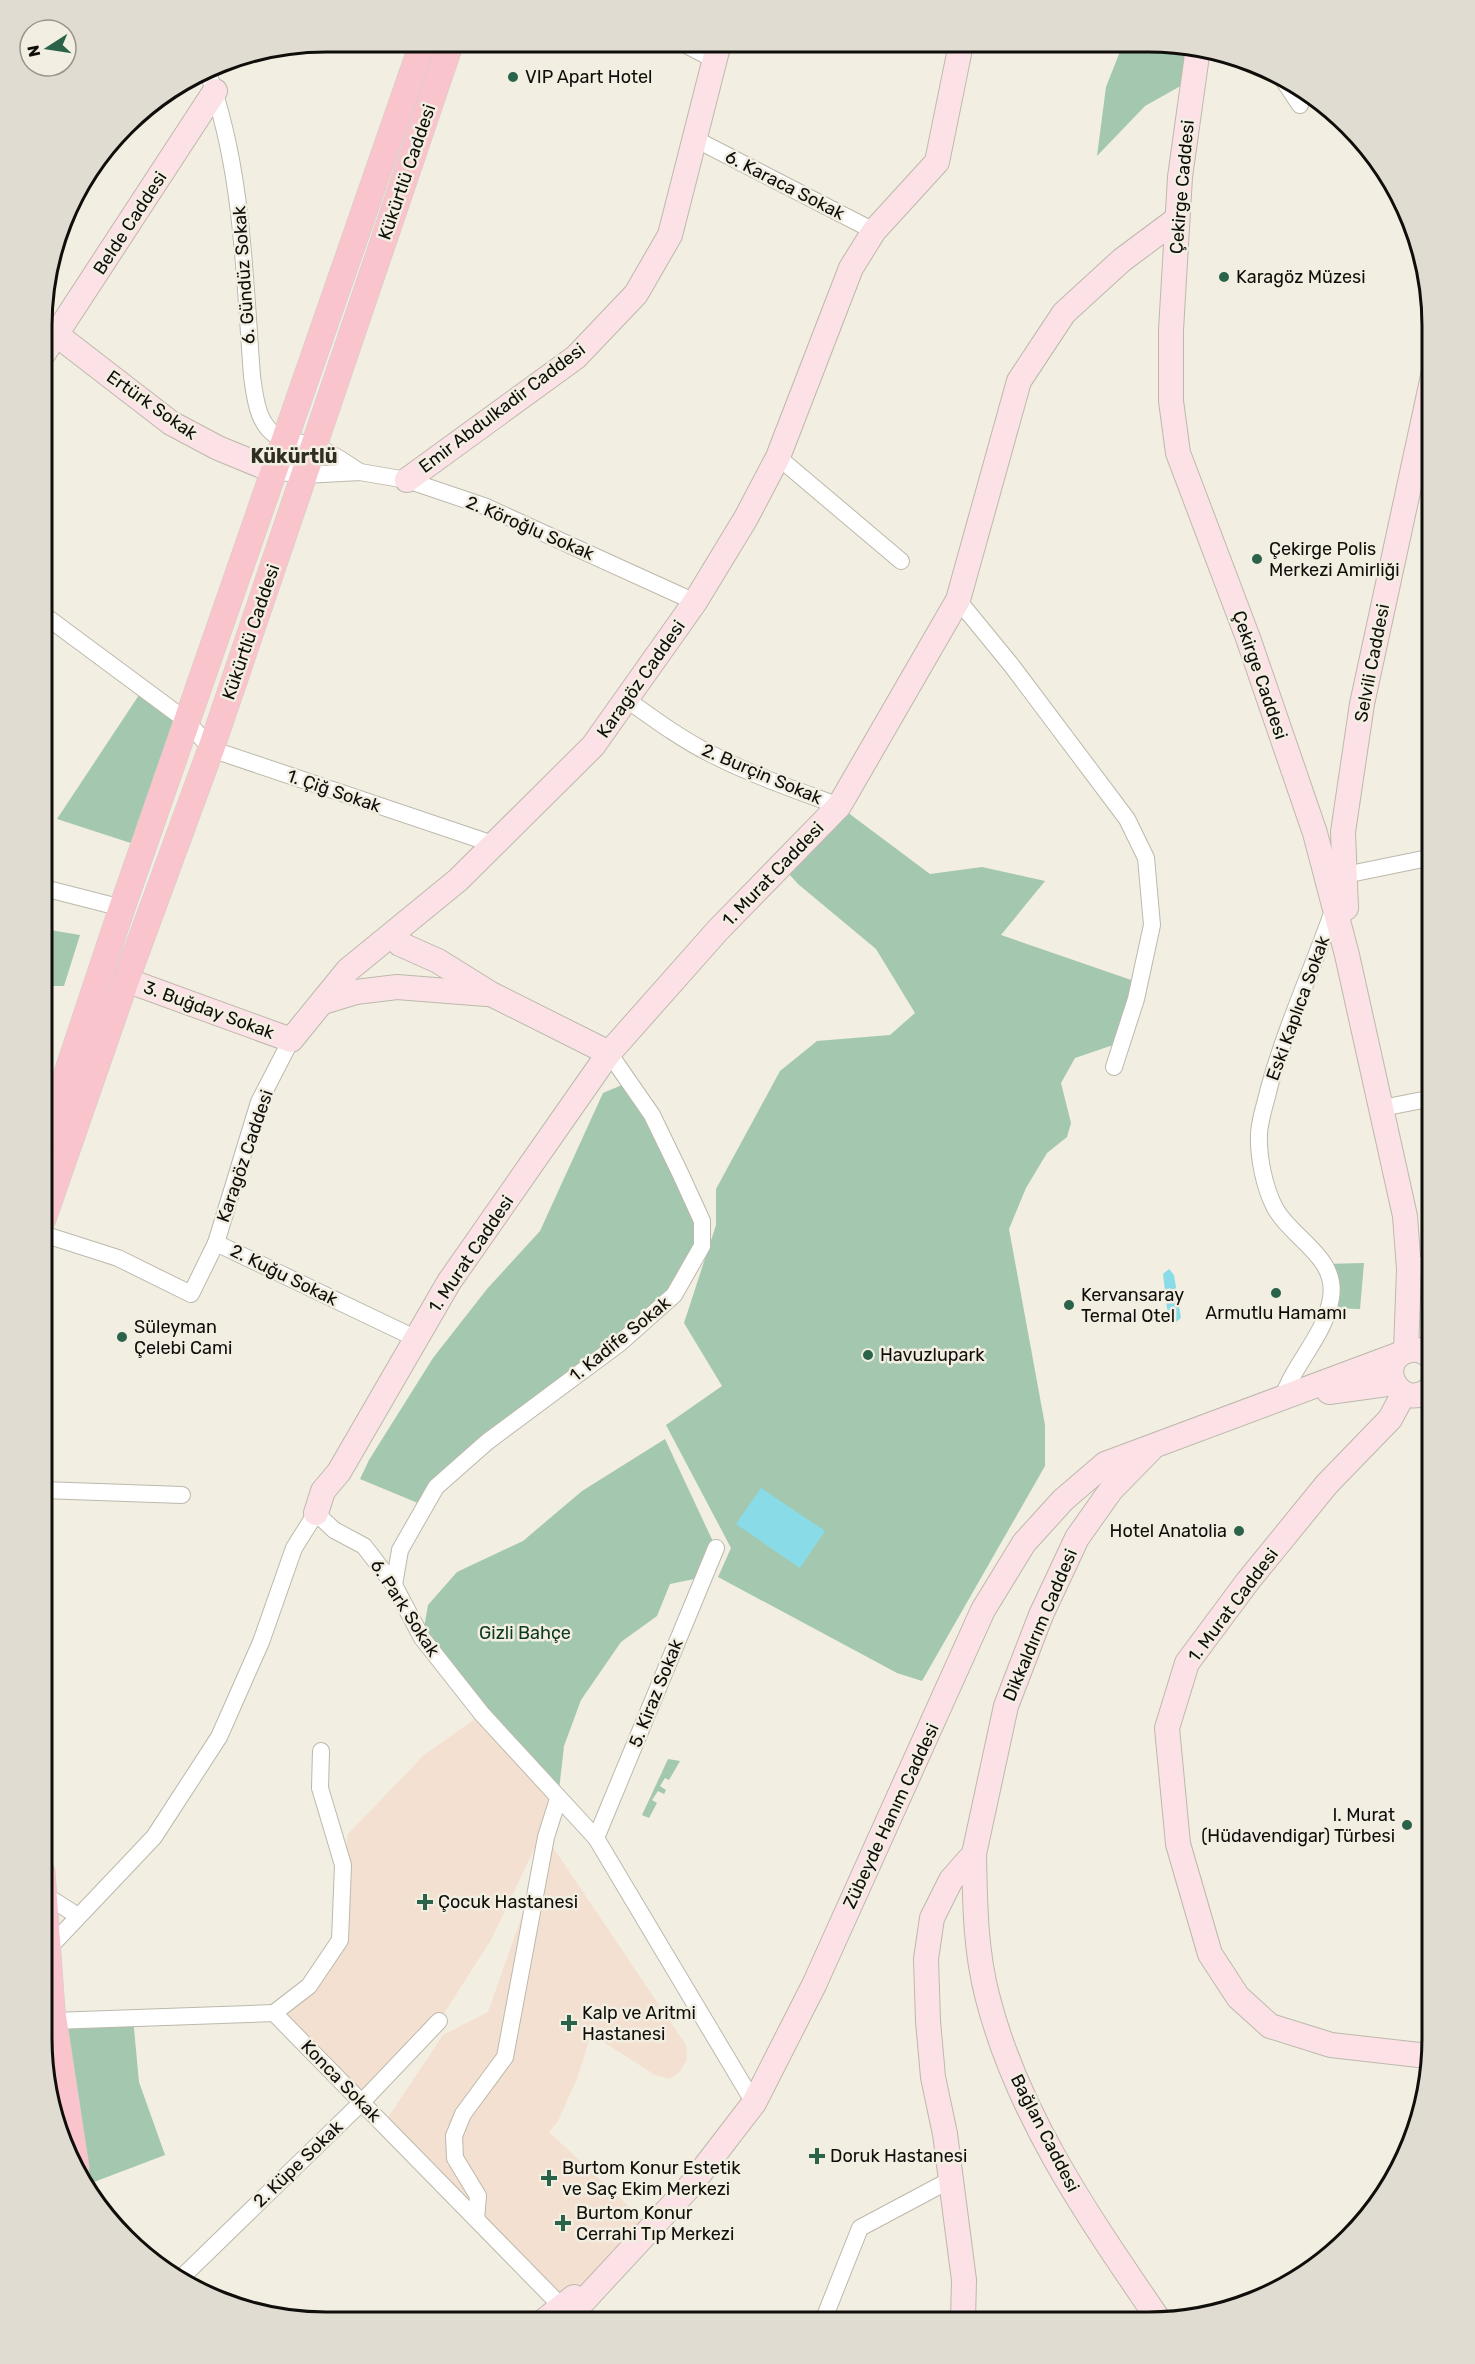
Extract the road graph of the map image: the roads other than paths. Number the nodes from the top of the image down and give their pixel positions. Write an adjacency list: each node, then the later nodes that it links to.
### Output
1 (420, 52): 15 (main road, Kükürtlü Caddesi)
2 (448, 52): 16 (main road, Kükürtlü Caddesi)
3 (717, 52): 9 (street, Emir Abdulkadir Caddesi)
4 (959, 52): 11 (street, Karagöz Caddesi)
5 (1197, 57): 10 (street, Çekirge Caddesi)
6 (211, 81): 12 (street, Belde Caddesi); 15 (street, 6. Gündüz Sokak)
7 (1292, 93): 8 (street)
8 (1300, 105)
9 (697, 140): 11 (street, 6. Karaca Sokak); 21 (street, Emir Abdulkadir Caddesi)
10 (1178, 219): 23 (street, 1. Murat Caddesi); 34 (street, Çekirge Caddesi)
11 (874, 231): 17 (street, Karagöz Caddesi)
12 (52, 333)
13 (52, 340): 18 (street, Ertürk Sokak)
14 (1423, 422): 32 (street, Selvili Caddesi)
15 (284, 440): 16 (street); 18 (main road, Kükürtlü Caddesi)
16 (315, 446): 19 (street, 2. Köroğlu Sokak); 20 (main road, Kükürtlü Caddesi)
17 (778, 457): 22 (street); 24 (street, Karagöz Caddesi)
18 (274, 471): 20 (street, Ertürk Sokak); 27 (main road, Kükürtlü Caddesi)
19 (360, 472): 20 (street, 2. Köroğlu Sokak); 21 (street, 2. Köroğlu Sokak)
20 (304, 475): 28 (main road, Kükürtlü Caddesi)
21 (407, 480): 24 (street, 2. Köroğlu Sokak)
22 (901, 561)
23 (958, 600): 29 (street, 1. Murat Caddesi); 46 (street)
24 (695, 602): 26 (street, Karagöz Caddesi)
25 (52, 621): 27 (street, 1. Çiğ Sokak)
26 (626, 699): 29 (street, 2. Burçin Sokak); 30 (street, Karagöz Caddesi)
27 (186, 721): 28 (street, 1. Çiğ Sokak); 36 (main road, Kükürtlü Caddesi)
28 (211, 749): 30 (street, 1. Çiğ Sokak); 40 (main road, Kükürtlü Caddesi)
29 (839, 806): 45 (street, 1. Murat Caddesi)
30 (493, 844): 35 (street, Karagöz Caddesi)
31 (1423, 859): 32 (street)
32 (1345, 875): 38 (street, Selvili Caddesi)
33 (52, 890): 36 (street)
34 (1335, 906): 38 (street, Çekirge Caddesi); 62 (street, Eski Kaplıca Sokak)
35 (424, 907): 37 (street, Karagöz Caddesi); 39 (street)
36 (122, 908): 49 (main road, Kükürtlü Caddesi)
37 (383, 946): 39 (street); 41 (street); 41 (street); 43 (street, Karagöz Caddesi)
38 (1347, 955): 48 (street, Çekirge Caddesi)
39 (438, 961): 42 (street)
40 (126, 980): 44 (street, 3. Buğday Sokak); 50 (main road, Kükürtlü Caddesi)
41 (393, 988): 42 (street); 43 (street)
42 (491, 994): 45 (street)
43 (323, 1002): 44 (street, Karagöz Caddesi)
44 (291, 1040): 52 (street, Karagöz Caddesi)
45 (609, 1053): 57 (street, 1. Murat Caddesi); 68 (street, 1. Kadife Sokak)
46 (1114, 1066)
47 (1423, 1100): 48 (street)
48 (1382, 1108): 54 (street, Çekirge Caddesi)
49 (52, 1118)
50 (52, 1193)
51 (52, 1237): 52 (street, 2. Kuğu Sokak)
52 (216, 1242): 57 (street, 2. Kuğu Sokak)
53 (1423, 1265): 54 (street)
54 (1409, 1269): 55 (street, Çekirge Caddesi)
55 (1407, 1300): 56 (street, Çekirge Caddesi); 59 (street, Çekirge Caddesi)
56 (1423, 1337)
57 (417, 1339): 66 (street, 1. Murat Caddesi)
58 (1423, 1352): 59 (street)
59 (1403, 1353): 60 (street, 1. Murat Caddesi); 62 (street)
60 (1399, 1388): 61 (street); 62 (street); 80 (street, 1. Murat Caddesi)
61 (1423, 1392)
62 (1282, 1400): 63 (street, Zübeyde Hanım Caddesi)
63 (1157, 1443): 72 (street, Dikkaldırım Caddesi); 82 (street, Zübeyde Hanım Caddesi)
64 (52, 1490): 65 (street)
65 (182, 1494)
66 (316, 1513): 68 (street, 6. Park Sokak); 74 (street)
67 (716, 1548): 71 (street, 5. Kiraz Sokak)
68 (394, 1585): 70 (street, 6. Park Sokak)
69 (321, 1751): 77 (street)
70 (558, 1799): 71 (street, 6. Park Sokak); 85 (street)
71 (596, 1838): 82 (street, 6. Park Sokak)
72 (974, 1854): 84 (street, Dikkaldırım Caddesi); 91 (street, Bağlan Caddesi)
73 (52, 1894): 74 (street)
74 (78, 1916): 75 (street)
75 (52, 1944)
76 (52, 2012): 79 (main road)
77 (274, 2013): 79 (street); 81 (street, Konca Sokak)
78 (439, 2020): 81 (street, 2. Küpe Sokak)
79 (53, 2021): 83 (main road)
80 (1422, 2055)
81 (362, 2102): 85 (street, Konca Sokak); 86 (street, 2. Küpe Sokak)
82 (754, 2103): 88 (street, Zübeyde Hanım Caddesi)
83 (71, 2138)
84 (952, 2179): 89 (street); 90 (street, Dikkaldırım Caddesi)
85 (476, 2219): 87 (street, Konca Sokak)
86 (186, 2273)
87 (555, 2312)
88 (562, 2312)
89 (827, 2312)
90 (963, 2312)
91 (1153, 2312)

